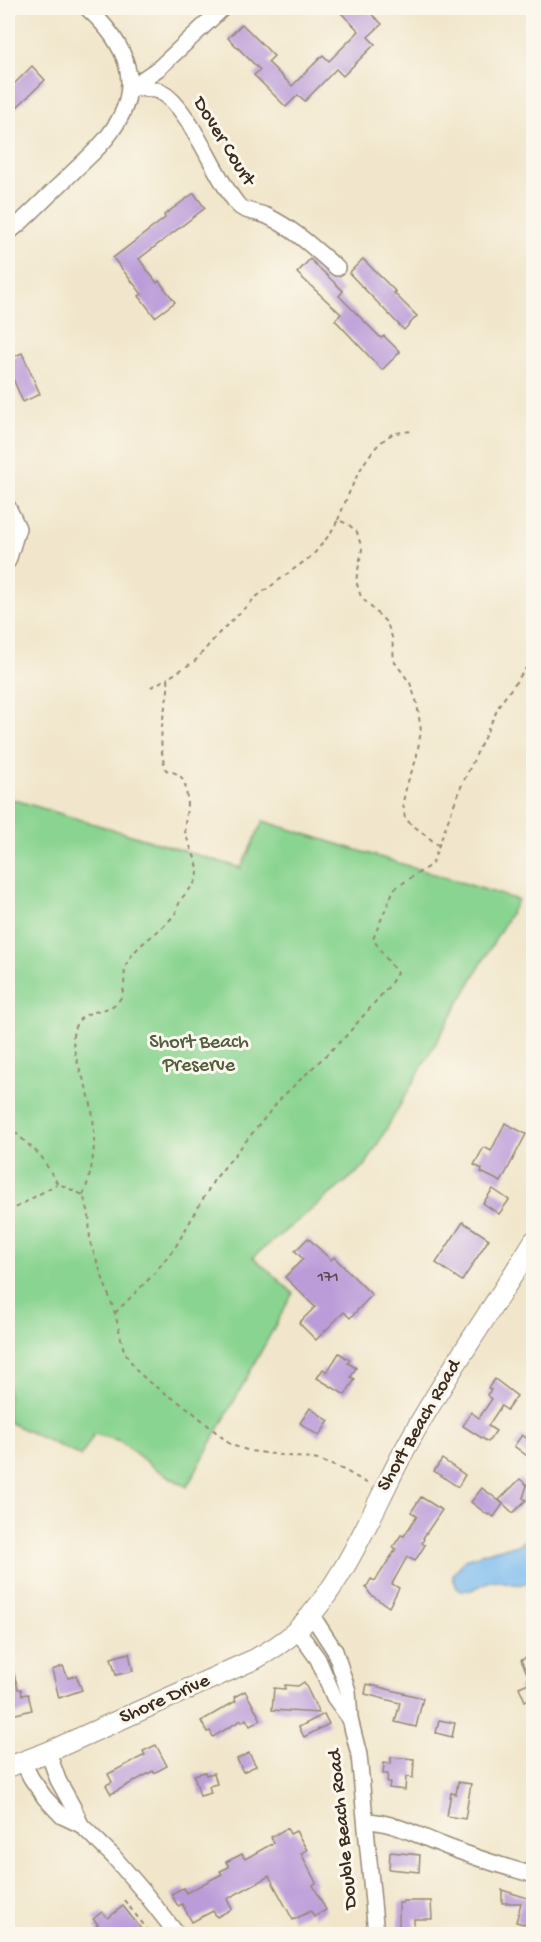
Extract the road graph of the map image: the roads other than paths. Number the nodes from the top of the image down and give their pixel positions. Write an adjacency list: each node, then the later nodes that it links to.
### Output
1 (87, 8): 3 (street)
2 (223, 8): 3 (street)
3 (130, 87): 4 (street); 5 (street, Dover Court)
4 (8, 232)
5 (337, 268)
6 (8, 507): 7 (street)
7 (8, 561)
8 (534, 1241): 9 (main road, Short Beach Road)
9 (312, 1614): 10 (main road, Shore Drive); 11 (street, Double Beach Road)
10 (297, 1630): 11 (street, Double Beach Road); 12 (main road, Shore Drive)
11 (350, 1719): 14 (street, Double Beach Road)
12 (48, 1752): 13 (main road, Shore Drive); 15 (street)
13 (15, 1764): 15 (street)
14 (366, 1821): 16 (street); 18 (street, Double Beach Road)
15 (81, 1825): 17 (street)
16 (534, 1875)
17 (177, 1935)
18 (376, 1935)

